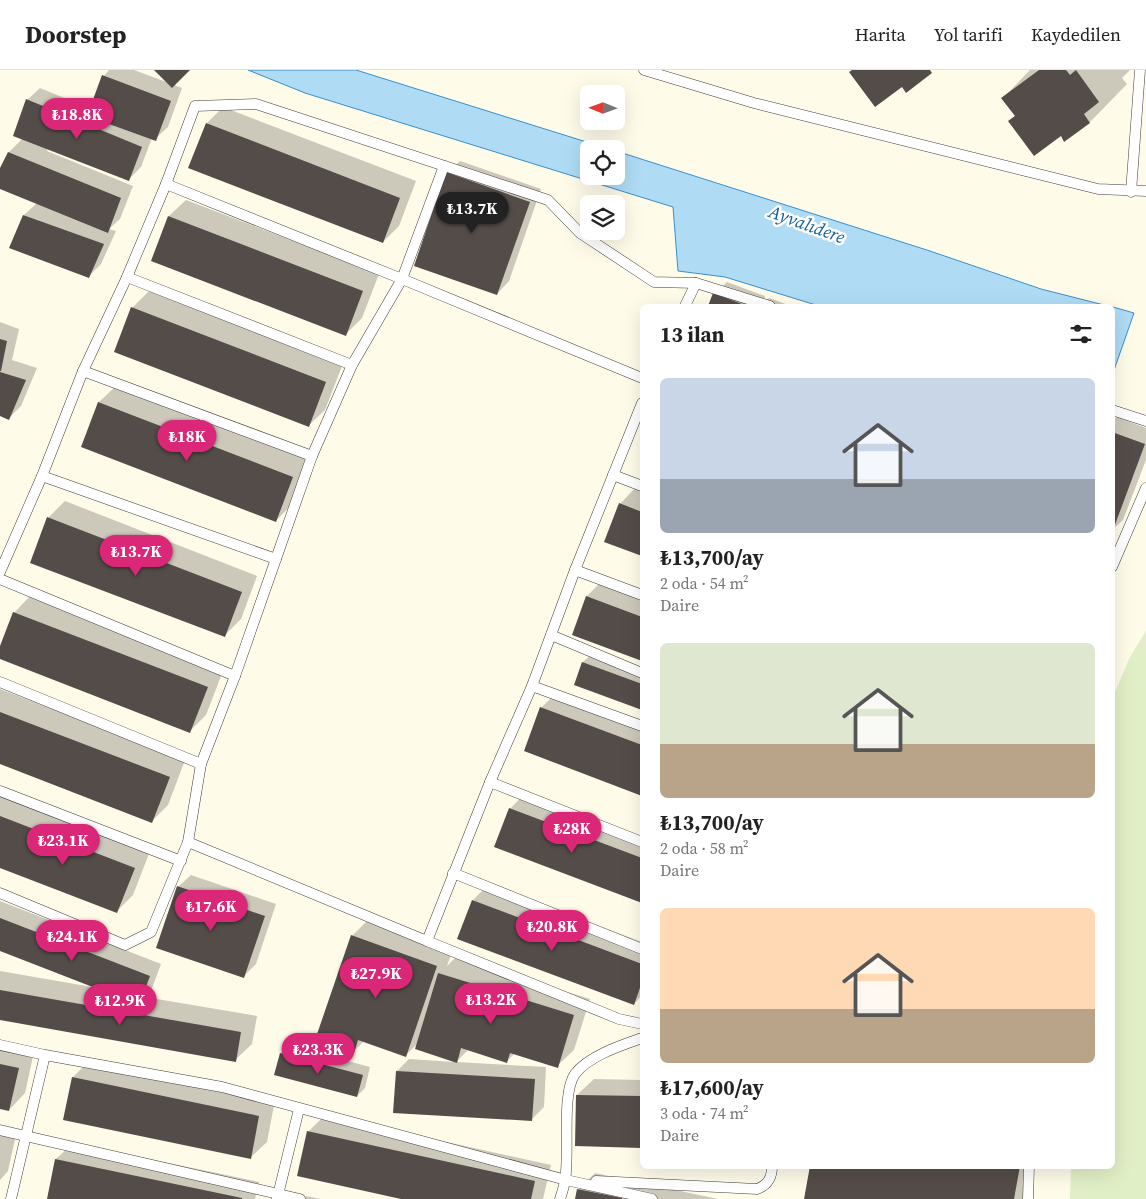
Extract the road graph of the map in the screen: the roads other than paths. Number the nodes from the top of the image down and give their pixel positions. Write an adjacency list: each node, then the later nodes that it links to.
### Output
1 (644, 70): 5 (lane)
2 (1140, 70): 5 (lane)
3 (444, 166): 4 (lane); 8 (lane); 9 (lane)
4 (166, 184): 7 (lane); 8 (lane)
5 (1131, 192): 6 (lane)
6 (1146, 192)
7 (127, 277): 12 (lane); 13 (lane)
8 (402, 278): 12 (lane); 14 (lane)
9 (696, 283): 10 (lane); 11 (lane)
10 (686, 304)
11 (764, 304)
12 (352, 365): 18 (lane)
13 (83, 371): 18 (lane); 20 (lane)
14 (640, 377)
15 (640, 408): 19 (lane)
16 (1115, 411): 17 (lane)
17 (1146, 421)
18 (312, 456): 24 (lane)
19 (613, 475): 21 (lane); 25 (lane)
20 (42, 476): 24 (lane); 26 (lane)
21 (640, 485)
22 (1146, 488): 23 (lane)
23 (1115, 553)
24 (276, 559): 31 (lane)
25 (575, 570): 28 (lane); 29 (lane)
26 (0, 572)
27 (0, 580): 31 (lane)
28 (640, 594)
29 (551, 635): 30 (lane); 33 (lane)
30 (640, 673)
31 (235, 676): 35 (lane)
32 (0, 682): 35 (lane)
33 (532, 686): 34 (lane); 36 (lane)
34 (640, 725)
35 (201, 764): 39 (lane)
36 (490, 782): 38 (lane); 41 (lane)
37 (0, 791): 40 (lane)
38 (640, 841)
39 (188, 842): 40 (lane); 43 (lane)
40 (180, 860): 42 (lane)
41 (453, 873): 43 (lane); 44 (lane)
42 (0, 894)
43 (427, 941): 45 (lane)
44 (640, 948)
45 (640, 1024)
46 (640, 1039): 54 (lane)
47 (0, 1045): 48 (lane)
48 (45, 1055): 49 (lane); 51 (lane)
49 (299, 1109): 54 (lane); 55 (lane)
50 (0, 1130): 51 (lane)
51 (25, 1135): 55 (lane); 56 (lane)
52 (772, 1169): 54 (lane)
53 (1029, 1169): 60 (lane)
54 (566, 1180): 58 (lane); 59 (lane)
55 (277, 1197): 57 (lane)
56 (11, 1199)
57 (300, 1199)
58 (560, 1199)
59 (652, 1199)
60 (1028, 1199)

